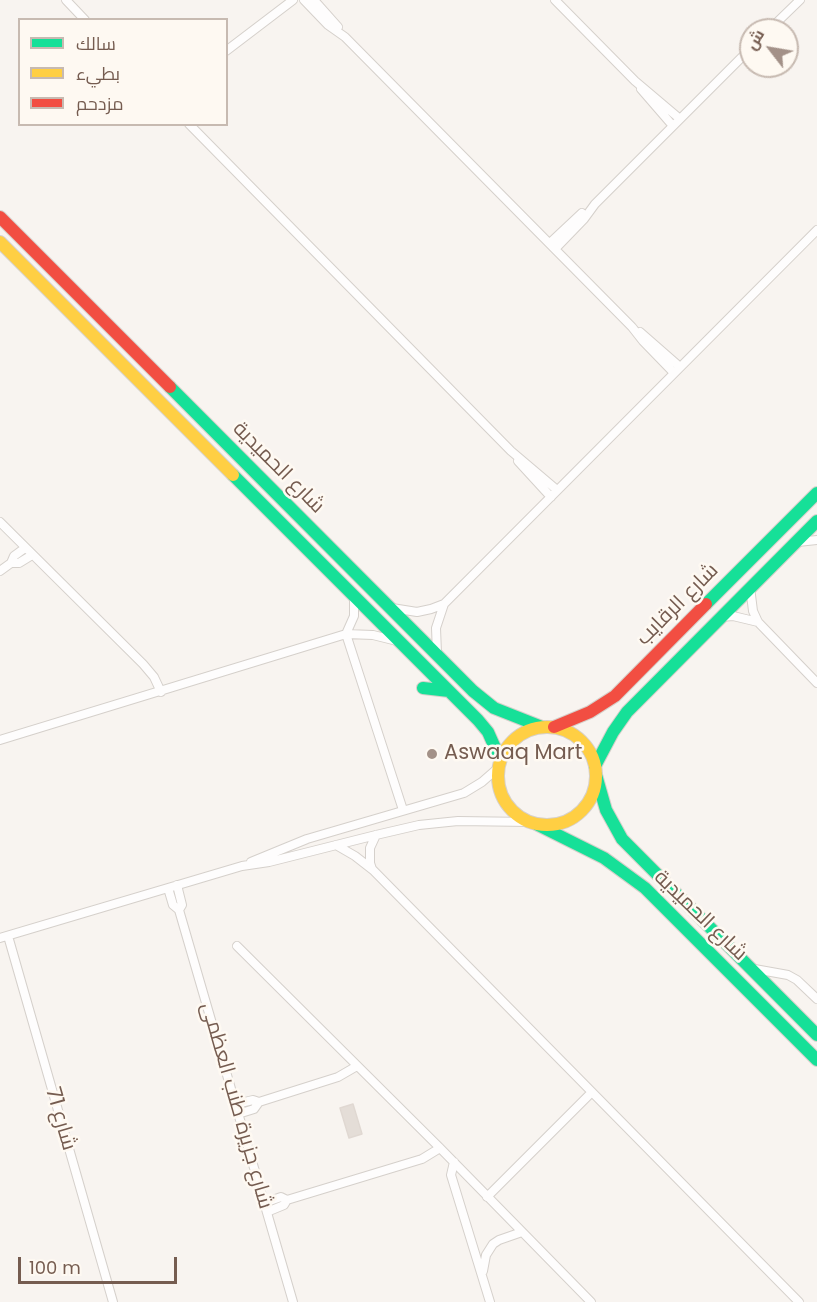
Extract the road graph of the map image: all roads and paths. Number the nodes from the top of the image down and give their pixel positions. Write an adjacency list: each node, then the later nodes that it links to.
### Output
1 (66, 0): 7 (street)
2 (293, 0): 10 (street)
3 (304, 0): 9 (street)
4 (314, 0): 9 (street)
5 (800, 0): 8 (street)
6 (557, 1): 12 (street)
7 (83, 18)
8 (781, 18)
9 (345, 37): 19 (street)
10 (228, 49)
11 (739, 60): 13 (street)
12 (635, 81): 13 (street); 15 (street)
13 (680, 119): 15 (street)
14 (191, 126): 22 (street)
15 (673, 126): 19 (street)
16 (0, 217): 32 (street, شارع الحميدية)
17 (817, 230): 20 (street)
18 (0, 242): 30 (street, شارع الحميدية)
19 (553, 246): 20 (street)
20 (677, 370): 22 (street)
21 (817, 493): 42 (street, شارع الرقايب)
22 (554, 494): 31 (street)
23 (817, 521): 26 (street, شارع الرقايب)
24 (0, 522): 27 (street)
25 (817, 540): 26 (street)
26 (795, 543): 29 (street, شارع الرقايب)
27 (29, 552): 28 (street); 41 (street)
28 (0, 571)
29 (750, 588): 33 (street, شارع الرقايب); 34 (street)
30 (354, 597): 35 (street); 36 (street, شارع الحميدية)
31 (444, 604): 32 (street); 37 (street)
32 (390, 607): 37 (street, شارع الحميدية)
33 (721, 617): 34 (street); 45 (street, شارع الرقايب)
34 (758, 622): 38 (street)
35 (346, 634): 36 (street); 41 (street); 46 (street)
36 (399, 641): 40 (street, شارع الحميدية)
37 (436, 653): 42 (street, شارع الحميدية)
38 (817, 682)
39 (423, 688): 40 (street)
40 (448, 690): 44 (street, شارع الحميدية)
41 (161, 692): 43 (street)
42 (548, 727): 44 (street); 45 (street)
43 (0, 740)
44 (499, 764): 46 (street); 47 (street)
45 (596, 771): 47 (street); 57 (street, شارع الحميدية)
46 (403, 810): 50 (street)
47 (534, 824): 48 (street); 60 (street, شارع الحميدية)
48 (376, 835): 49 (street); 51 (street)
49 (336, 845): 50 (street); 51 (street)
50 (242, 866): 52 (street)
51 (373, 870): 62 (street)
52 (177, 885): 53 (street); 54 (street, شارع جزيرة طنب العظمى)
53 (168, 888): 54 (street, شارع جزيرة طنب العظمى); 55 (street)
54 (179, 910): 63 (street, شارع جزيرة طنب العظمى)
55 (4, 937): 72 (street, شارع 71)
56 (237, 946): 61 (street)
57 (749, 968): 58 (street); 59 (street, شارع الحميدية)
58 (817, 999)
59 (817, 1035)
60 (817, 1060)
61 (357, 1066): 63 (street); 64 (street)
62 (592, 1092): 66 (street); 76 (street)
63 (237, 1109): 68 (street, شارع جزيرة طنب العظمى)
64 (440, 1148): 65 (street); 67 (street)
65 (454, 1162): 66 (street); 71 (street)
66 (488, 1197): 70 (street)
67 (287, 1200): 68 (street); 69 (street)
68 (264, 1203): 69 (street, شارع جزيرة طنب العظمى)
69 (267, 1212): 73 (street, شارع جزيرة طنب العظمى)
70 (522, 1232): 71 (street); 75 (street)
71 (483, 1278): 74 (street)
72 (113, 1302)
73 (293, 1302)
74 (490, 1302)
75 (591, 1302)
76 (799, 1302)

